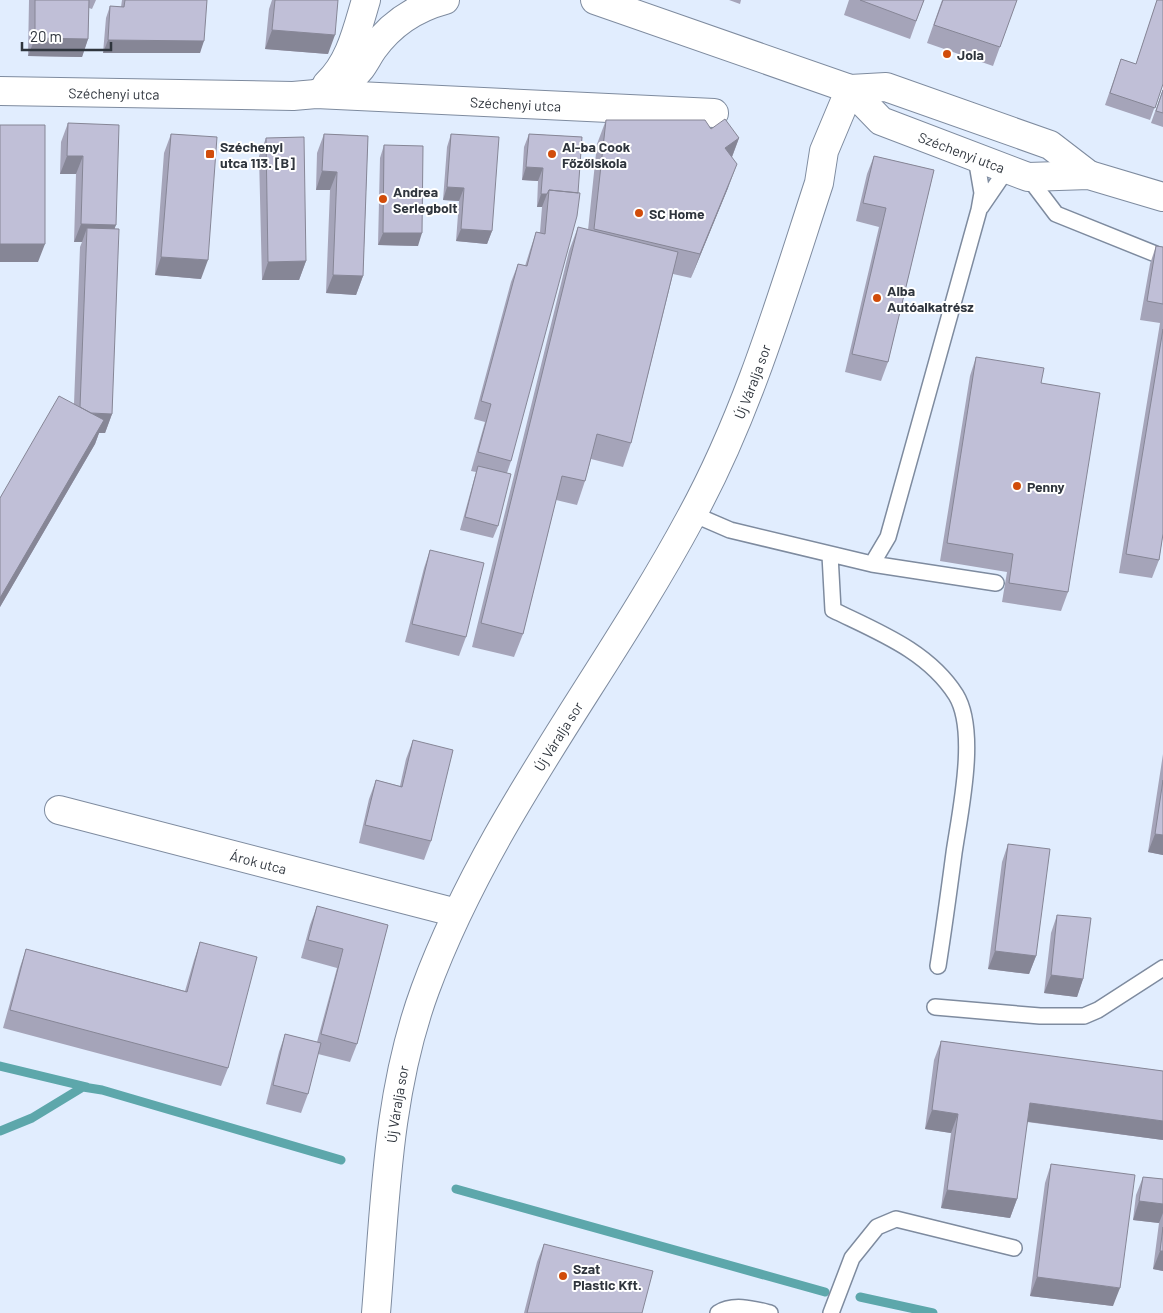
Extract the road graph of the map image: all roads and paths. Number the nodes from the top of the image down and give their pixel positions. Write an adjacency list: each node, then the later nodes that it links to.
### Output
1 (366, 0): 6 (street)
2 (445, 0): 6 (street, Széchenyi utca)
3 (595, 0): 4 (street, Széchenyi utca)
4 (850, 89): 8 (street, Széchenyi utca); 10 (street, Széchenyi utca); 14 (street, Új Váralja sor)
5 (0, 91): 6 (street, Széchenyi utca)
6 (316, 94): 7 (street, Széchenyi utca)
7 (714, 113)
8 (976, 158): 9 (street, Széchenyi utca); 12 (lane)
9 (1017, 173): 10 (street, Széchenyi utca); 12 (lane); 13 (lane)
10 (1089, 175): 11 (street, Széchenyi utca)
11 (1163, 197)
12 (979, 210): 16 (lane)
13 (1163, 256)
14 (693, 514): 15 (lane); 19 (street, Új Váralja sor)
15 (830, 555): 16 (lane); 20 (lane)
16 (872, 564): 17 (lane)
17 (996, 583)
18 (59, 810): 19 (street, Árok utca)
19 (457, 912): 24 (street, Új Váralja sor)
20 (938, 966)
21 (1163, 968): 22 (lane)
22 (935, 1008)
23 (1014, 1248): 27 (lane)
24 (376, 1313)
25 (718, 1313): 26 (lane)
26 (770, 1313)
27 (831, 1313)

